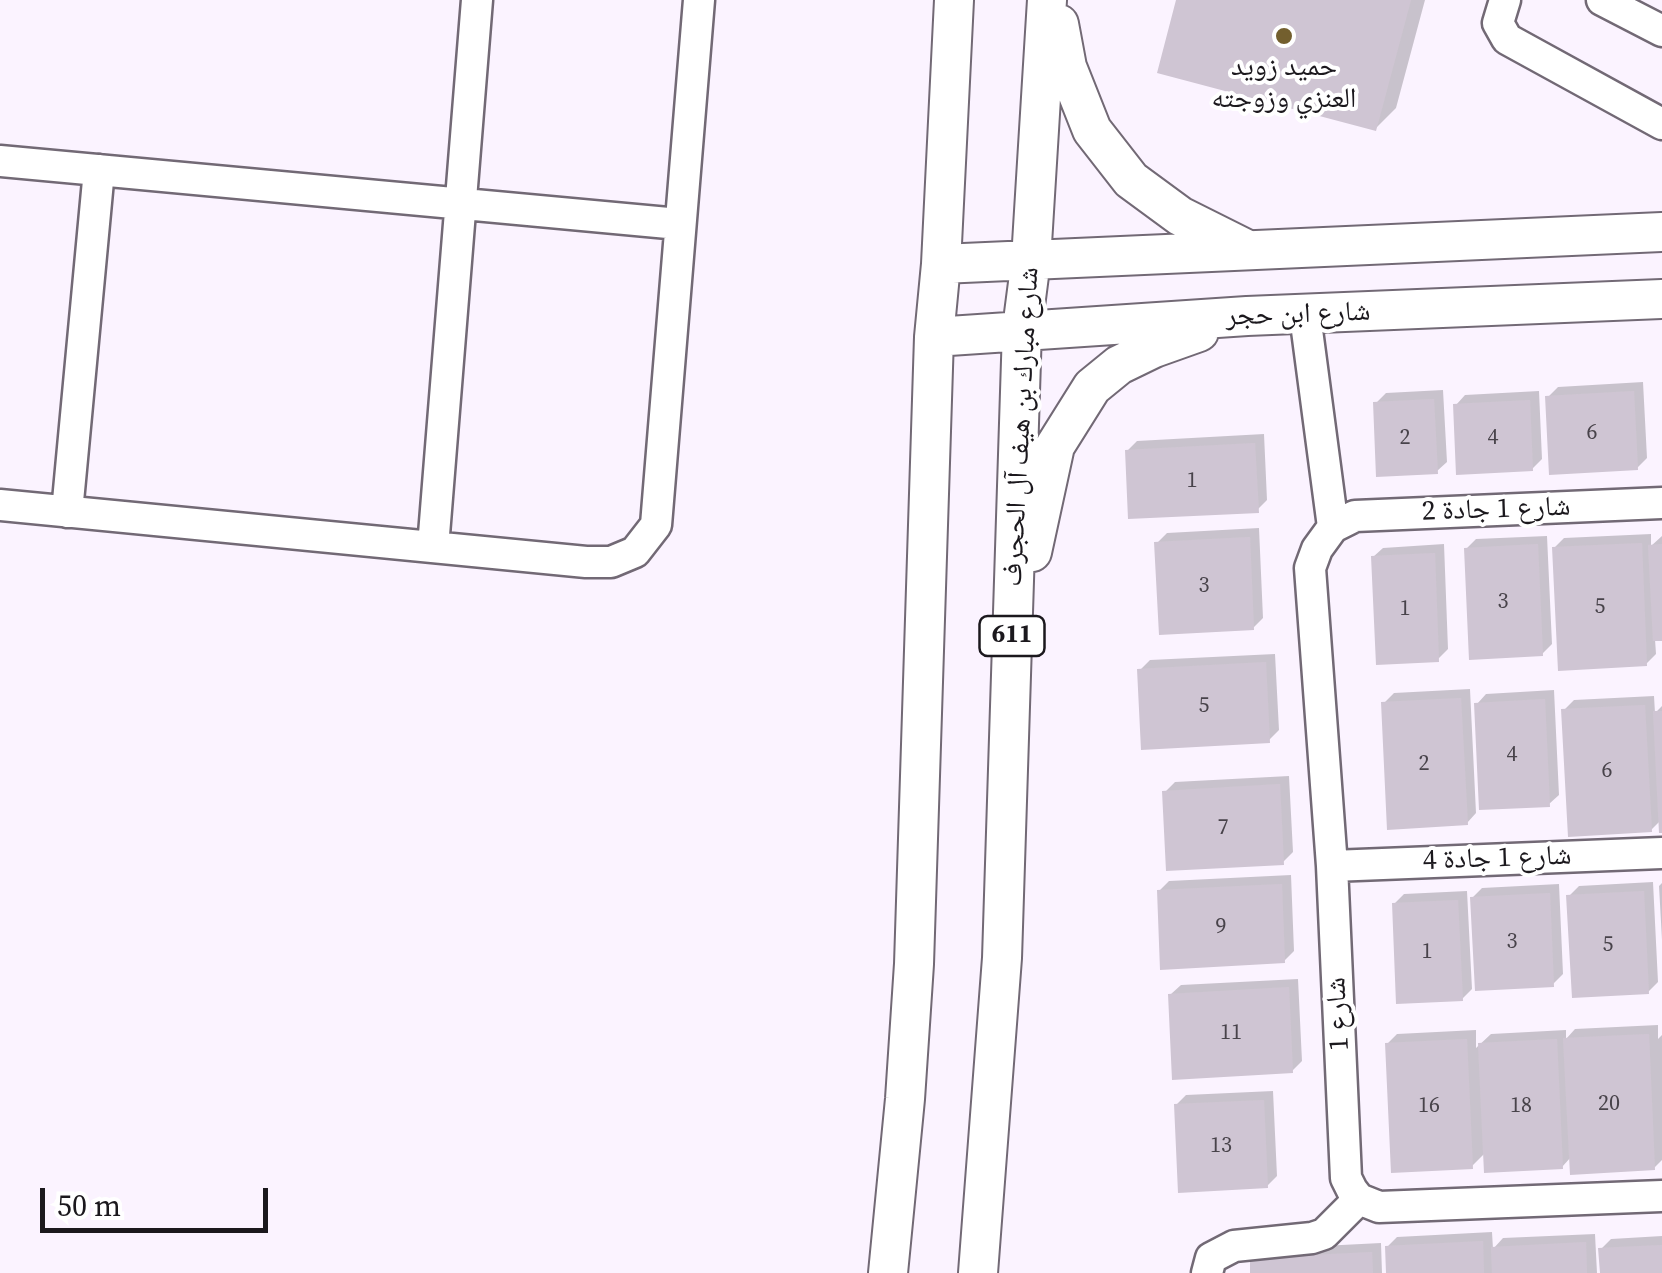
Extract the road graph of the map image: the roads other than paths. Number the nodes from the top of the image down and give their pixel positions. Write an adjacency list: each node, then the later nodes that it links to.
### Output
1 (477, 0): 11 (street)
2 (699, 0): 12 (street)
3 (954, 0): 16 (main road)
4 (1050, 0): 14 (main road); 15 (main road, شارع مبارك بن هيف آل الحجرف / 611)
5 (1504, 0): 8 (street)
6 (1602, 0): 7 (street)
7 (1662, 31)
8 (1662, 124)
9 (0, 162): 10 (street)
10 (99, 170): 11 (street); 24 (street)
11 (460, 202): 12 (street); 26 (street)
12 (680, 224): 26 (street)
13 (1662, 232): 14 (main road)
14 (1248, 250): 15 (main road)
15 (1031, 260): 16 (main road); 20 (main road, شارع مبارك بن هيف آل الحجرف / 611)
16 (941, 264): 21 (main road)
17 (1662, 299): 18 (main road, شارع ابن حجر)
18 (1305, 315): 19 (main road, شارع ابن حجر); 25 (street)
19 (1247, 316): 20 (main road, شارع ابن حجر); 27 (main road)
20 (1022, 330): 21 (main road, شارع ابن حجر); 27 (main road, شارع مبارك بن هيف آل الحجرف / 611)
21 (934, 337): 30 (main road)
22 (1662, 502): 25 (street, شارع 1 جادة 2)
23 (0, 506): 24 (street)
24 (67, 512): 26 (street)
25 (1333, 527): 29 (street, شارع 1)
26 (433, 547)
27 (1012, 668): 35 (main road, شارع مبارك بن هيف آل الحجرف / 611)
28 (1662, 853): 29 (street, شارع 1 جادة 4)
29 (1332, 866): 32 (street, شارع 1)
30 (905, 1099): 33 (main road); 34 (main road)
31 (1662, 1196): 32 (street)
32 (1360, 1199): 36 (street)
33 (878, 1273)
34 (888, 1273)
35 (978, 1273)
36 (1207, 1273)

